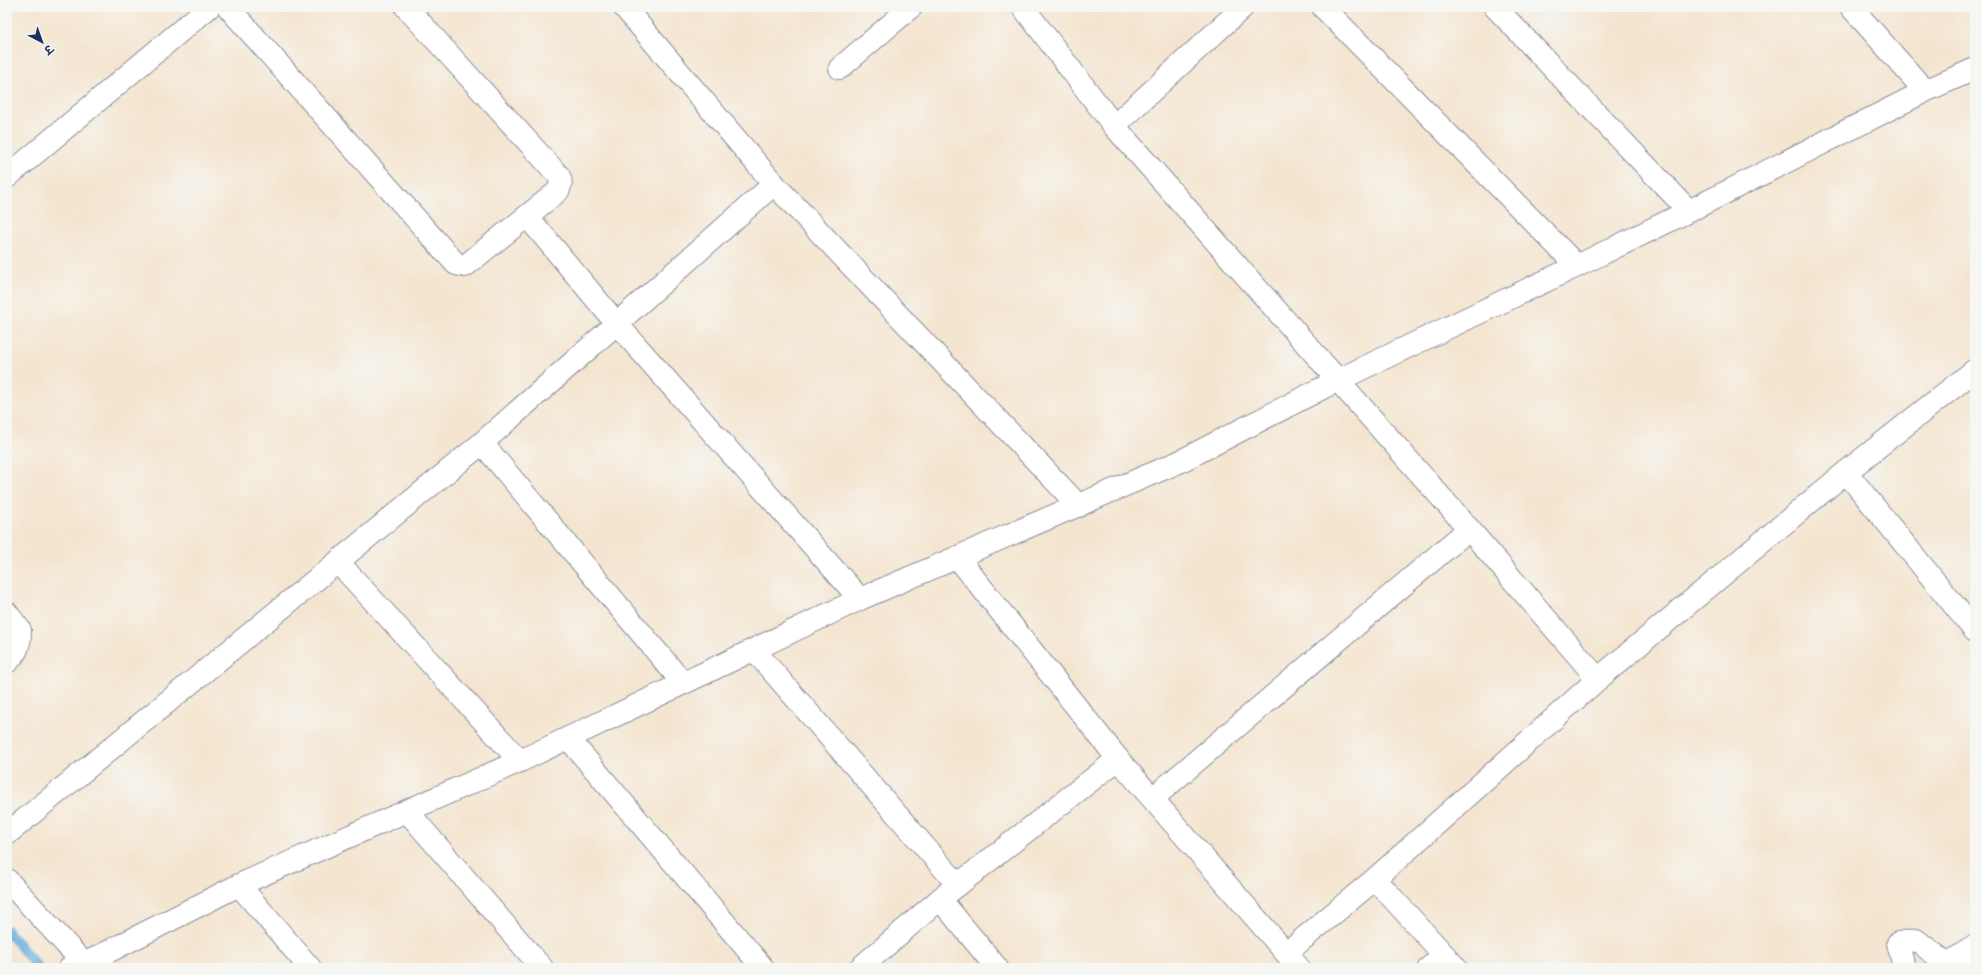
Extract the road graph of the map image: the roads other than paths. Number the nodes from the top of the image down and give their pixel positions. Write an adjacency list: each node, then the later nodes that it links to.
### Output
1 (209, 7): 15 (street)
2 (228, 7): 18 (street)
3 (406, 7): 18 (street)
4 (624, 7): 16 (street)
5 (911, 7): 11 (street)
6 (1023, 7): 14 (street)
7 (1243, 7): 14 (street)
8 (1323, 7): 19 (street)
9 (1495, 7): 17 (street)
10 (1850, 7): 13 (street)
11 (840, 68)
12 (1975, 69): 13 (street)
13 (1925, 91): 17 (street)
14 (1114, 126): 22 (street)
15 (7, 177)
16 (774, 184): 20 (street); 25 (street)
17 (1689, 211): 19 (street)
18 (527, 216): 20 (street)
19 (1577, 266): 22 (street)
20 (617, 324): 23 (street); 29 (street)
21 (1975, 370): 24 (street)
22 (1338, 380): 25 (street); 26 (street)
23 (482, 443): 28 (street); 35 (street)
24 (1846, 472): 31 (street); 34 (street)
25 (1079, 506): 27 (street)
26 (1470, 529): 34 (street); 39 (street)
27 (958, 558): 29 (street); 37 (street)
28 (338, 562): 38 (street); 41 (street)
29 (860, 599): 32 (street)
30 (7, 613): 33 (street)
31 (1975, 631)
32 (754, 650): 35 (street); 45 (street)
33 (7, 662)
34 (1598, 678): 42 (street)
35 (683, 683): 36 (street)
36 (568, 738): 38 (street); 53 (street)
37 (1118, 759): 39 (street); 45 (street)
38 (520, 761): 40 (street)
39 (1152, 798): 48 (street)
40 (407, 811): 44 (street); 52 (street)
41 (7, 834)
42 (1375, 879): 48 (street); 49 (street)
43 (7, 880): 50 (street)
44 (239, 885): 50 (street); 51 (street)
45 (958, 885): 46 (street)
46 (940, 899): 54 (street); 55 (street)
47 (1975, 946): 56 (street)
48 (1292, 961)
49 (1443, 964)
50 (81, 967)
51 (310, 968)
52 (542, 968)
53 (763, 968)
54 (860, 968)
55 (997, 968)
56 (1904, 968)

